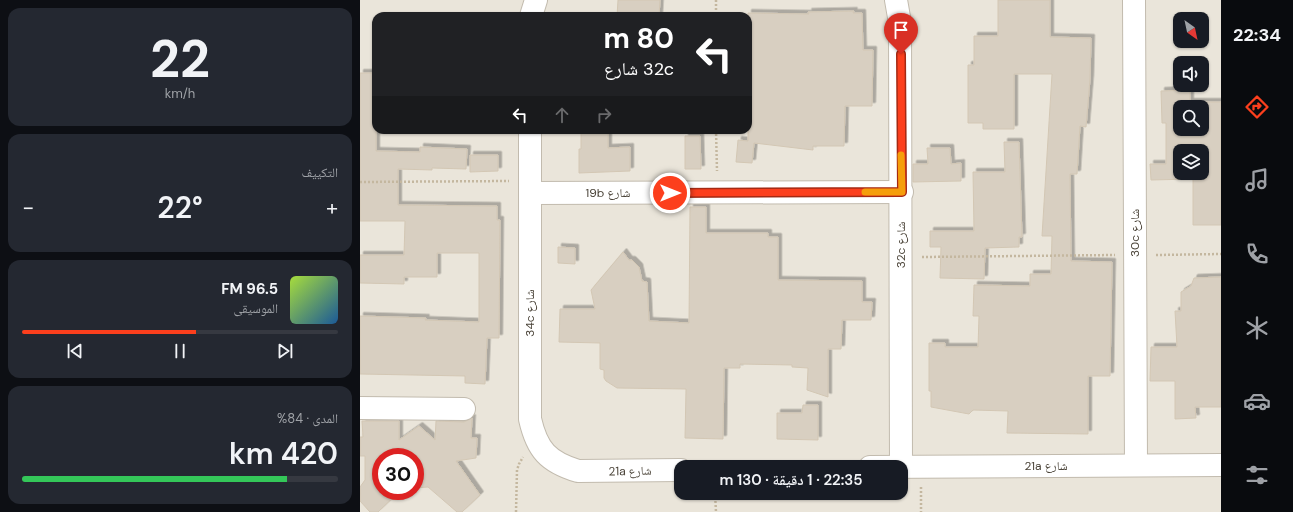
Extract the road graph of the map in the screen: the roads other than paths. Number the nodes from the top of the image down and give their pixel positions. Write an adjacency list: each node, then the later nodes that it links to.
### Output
1 (526, 0): 6 (street)
2 (536, 0): 7 (street)
3 (896, 0): 8 (street, 32c شارع)
4 (908, 0): 8 (street, 32c شارع)
5 (1134, 0): 17 (street, 30c شارع)
6 (529, 12)
7 (532, 12)
8 (900, 24): 11 (street, 32c شارع)
9 (530, 134): 10 (street, 34c شارع)
10 (530, 187): 11 (street, 19b شارع); 19 (street, 34c شارع)
11 (902, 192): 14 (street, 32c شارع)
12 (360, 408): 13 (street)
13 (464, 409)
14 (901, 460)
15 (1221, 465): 17 (street, 21a شارع)
16 (908, 466): 17 (street, 21a شارع)
17 (1136, 466)
18 (674, 470): 19 (street, 21a شارع)
19 (578, 471)

